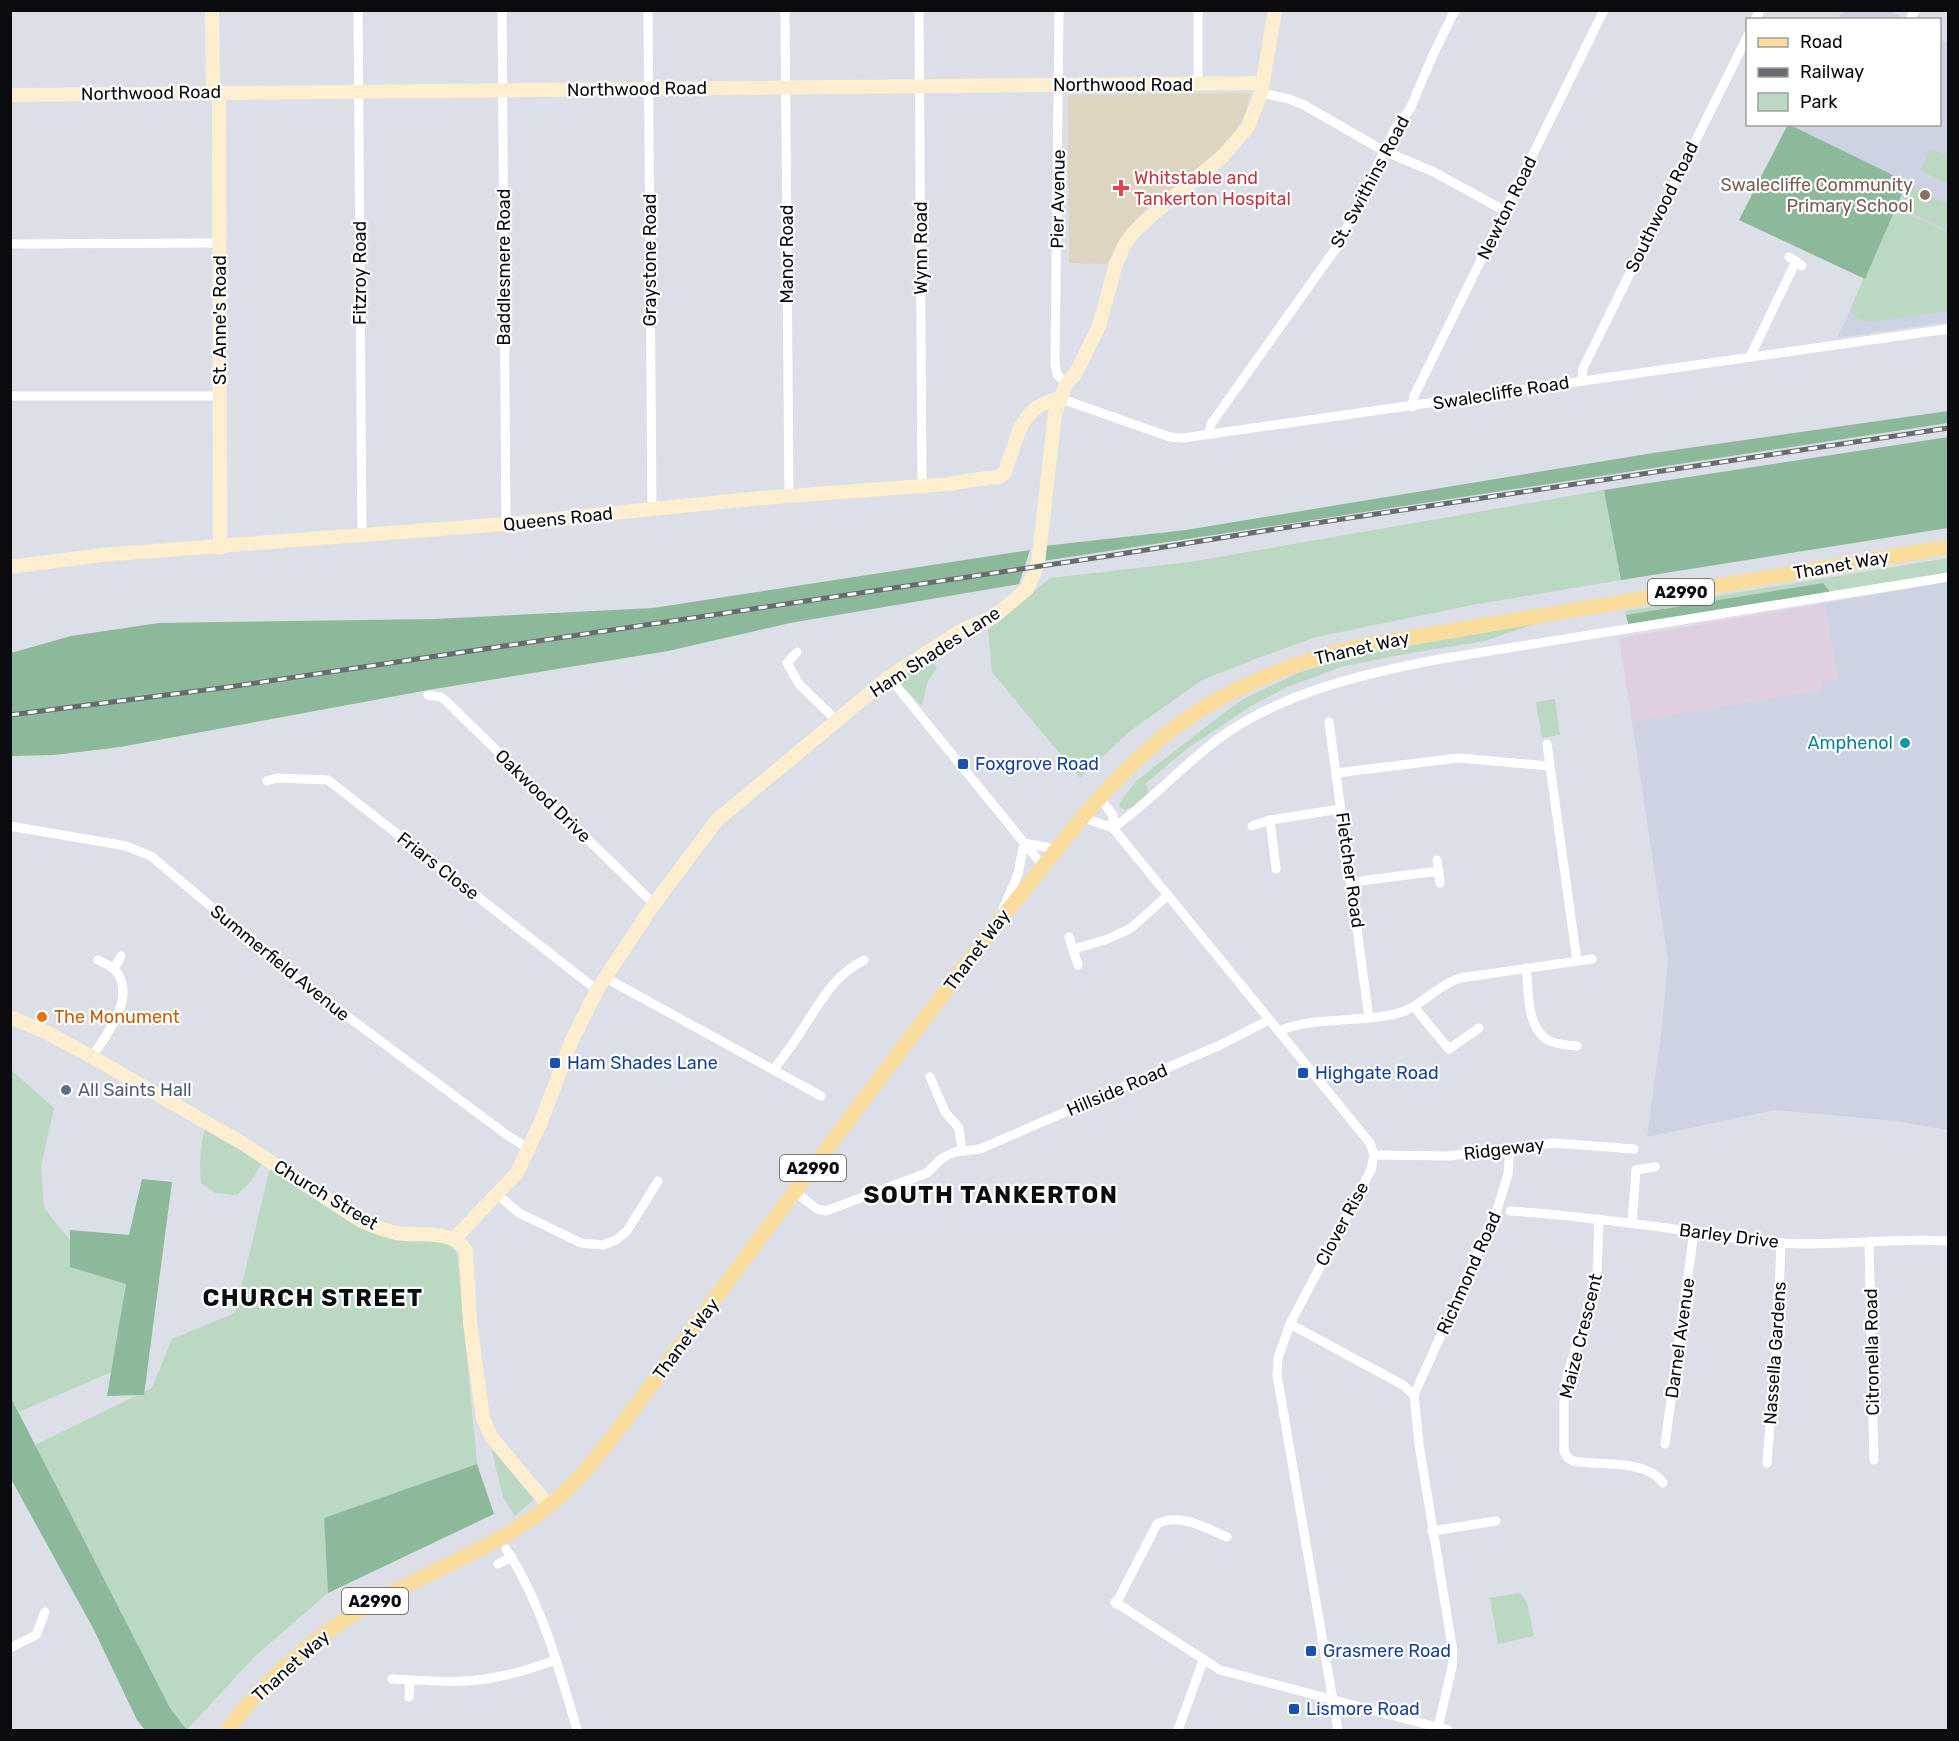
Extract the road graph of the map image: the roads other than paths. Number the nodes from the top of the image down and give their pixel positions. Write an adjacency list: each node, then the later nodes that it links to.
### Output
1 (212, 10): 21 (street, St. Anne's Road)
2 (358, 10): 19 (street, Fitzroy Road)
3 (502, 10): 20 (street, Baddlesmere Road)
4 (648, 10): 18 (street, Graystone Road)
5 (785, 10): 16 (street, Manor Road)
6 (919, 10): 15 (street, Wynn Road)
7 (1059, 10): 14 (street, Pier Avenue)
8 (1198, 10): 13 (street)
9 (1275, 10): 17 (street, Ham Shades Lane)
10 (1455, 10): 23 (street, St. Swithins Road)
11 (1604, 10): 24 (street, Newton Road)
12 (1746, 39): 30 (street, Southwood Road)
13 (1198, 84): 14 (street, Northwood Road); 17 (street, Northwood Road)
14 (1059, 85): 15 (street, Northwood Road); 31 (street, Pier Avenue)
15 (920, 86): 16 (street, Northwood Road); 37 (street, Wynn Road)
16 (785, 88): 18 (street, Northwood Road); 38 (street, Manor Road)
17 (1262, 88): 23 (street, Northwood Road); 31 (street, Ham Shades Lane)
18 (648, 89): 20 (street, Northwood Road); 39 (street, Graystone Road)
19 (359, 91): 20 (street, Northwood Road); 21 (street, Northwood Road); 41 (street, Fitzroy Road)
20 (503, 91): 40 (street, Baddlesmere Road)
21 (216, 92): 22 (street, Northwood Road); 25 (street, St. Anne's Road)
22 (10, 95)
23 (1384, 151): 24 (street, Northwood Road); 36 (street, St. Swithins Road)
24 (1505, 211): 35 (street, Newton Road)
25 (220, 243): 26 (street); 33 (street, St. Anne's Road)
26 (10, 244)
27 (1796, 261): 29 (street)
28 (1948, 330): 29 (street, Swalecliffe Road)
29 (1750, 357): 30 (street, Swalecliffe Road)
30 (1582, 381): 35 (street, Swalecliffe Road)
31 (1066, 384): 34 (street, Ham Shades Lane)
32 (10, 396): 33 (street)
33 (220, 396): 42 (street, St. Anne's Road)
34 (1059, 398): 36 (street, Swalecliffe Road); 37 (street, Queens Road); 47 (street, Ham Shades Lane)
35 (1412, 407): 36 (street, Swalecliffe Road)
36 (1209, 434)
37 (922, 485): 38 (street, Queens Road)
38 (789, 497): 39 (street, Queens Road)
39 (652, 510): 40 (street, Queens Road)
40 (506, 524): 41 (street, Queens Road)
41 (362, 536): 42 (street, Queens Road)
42 (220, 548): 44 (street, Queens Road)
43 (1948, 548): 55 (main road, Thanet Way / A2990)
44 (10, 567)
45 (1948, 577): 61 (street)
46 (797, 652): 49 (street)
47 (889, 677): 49 (street, Ham Shades Lane); 62 (street)
48 (429, 695): 71 (street, Oakwood Drive)
49 (836, 720): 71 (street, Ham Shades Lane)
50 (1329, 722): 53 (street, Fletcher Road)
51 (1547, 744): 52 (street)
52 (1549, 766): 53 (street); 79 (street)
53 (1336, 773): 56 (street, Fletcher Road)
54 (267, 781): 84 (street, Friars Close)
55 (1099, 797): 57 (main road, Thanet Way / A2990); 61 (street)
56 (1340, 809): 58 (street); 68 (street, Fletcher Road)
57 (1081, 817): 61 (street); 63 (main road, Thanet Way / A2990)
58 (1269, 820): 60 (street); 66 (street)
59 (10, 826): 97 (street, Summerfield Avenue)
60 (1252, 826)
61 (1113, 828): 70 (street)
62 (1024, 843): 63 (street); 65 (street); 72 (street)
63 (1056, 849): 65 (main road, Thanet Way / A2990)
64 (1437, 860): 67 (street)
65 (1043, 866): 72 (main road, Thanet Way / A2990)
66 (1276, 869)
67 (1439, 871): 68 (street); 69 (street)
68 (1352, 882): 87 (street, Fletcher Road)
69 (1440, 883)
70 (1168, 895): 74 (street); 88 (street)
71 (654, 904): 83 (street, Ham Shades Lane)
72 (996, 923): 103 (main road, Thanet Way / A2990)
73 (1070, 937): 74 (street)
74 (1074, 949): 80 (street)
75 (121, 956): 82 (street)
76 (1592, 959): 79 (street)
77 (99, 960): 82 (street)
78 (864, 960): 93 (street)
79 (1577, 961): 81 (street)
80 (1078, 965)
81 (1526, 968): 85 (street); 91 (street)
82 (114, 969): 92 (street)
83 (606, 978): 84 (street, Ham Shades Lane); 93 (street)
84 (597, 990): 97 (street, Ham Shades Lane)
85 (1414, 1007): 87 (street); 89 (street)
86 (10, 1017): 92 (street, Church Street)
87 (1370, 1018): 90 (street)
88 (1269, 1020): 90 (street); 99 (street, Hillside Road)
89 (1479, 1028)
90 (1279, 1031): 100 (street)
91 (1577, 1046)
92 (92, 1057): 109 (street, Church Street)
93 (774, 1069): 95 (street)
94 (930, 1077): 99 (street)
95 (821, 1096)
96 (1510, 1148): 98 (street, Ridgeway); 100 (street, Ridgeway); 114 (street, Richmond Road)
97 (529, 1149): 104 (street, Ham Shades Lane)
98 (1634, 1149)
99 (962, 1152): 103 (street, Hillside Road)
100 (1374, 1155): 113 (street, Clover Rise)
101 (1655, 1167): 107 (street)
102 (658, 1181): 104 (street)
103 (794, 1191): 119 (main road, Thanet Way / A2990)
104 (498, 1195): 109 (street, Ham Shades Lane)
105 (1510, 1211): 106 (street, Barley Drive)
106 (1599, 1219): 107 (street, Barley Drive); 118 (street, Maize Crescent)
107 (1632, 1223): 108 (street, Barley Drive)
108 (1694, 1232): 111 (street, Barley Drive); 115 (street, Darnel Avenue)
109 (455, 1238): 119 (street)
110 (1948, 1241): 112 (street, Barley Drive)
111 (1781, 1243): 112 (street, Barley Drive); 117 (street, Nassella Gardens)
112 (1869, 1243): 116 (street, Citronella Road)
113 (1290, 1324): 114 (street); 131 (street, Clover Rise)
114 (1414, 1395): 121 (street, Richmond Road)
115 (1665, 1444)
116 (1874, 1460)
117 (1767, 1464)
118 (1663, 1483)
119 (549, 1506): 133 (main road, Thanet Way / A2990)
120 (1497, 1521): 121 (street)
121 (1432, 1531): 132 (street, Richmond Road)
122 (1227, 1537): 127 (street)
123 (498, 1564): 126 (street)
124 (45, 1612): 125 (street)
125 (10, 1648)
126 (556, 1660): 129 (street); 134 (street)
127 (1203, 1661): 131 (street); 135 (street)
128 (392, 1679): 129 (street)
129 (410, 1680): 130 (street)
130 (409, 1697)
131 (1333, 1700): 132 (street); 136 (street)
132 (1443, 1729)
133 (227, 1731)
134 (577, 1731)
135 (1178, 1731)
136 (1338, 1731)

